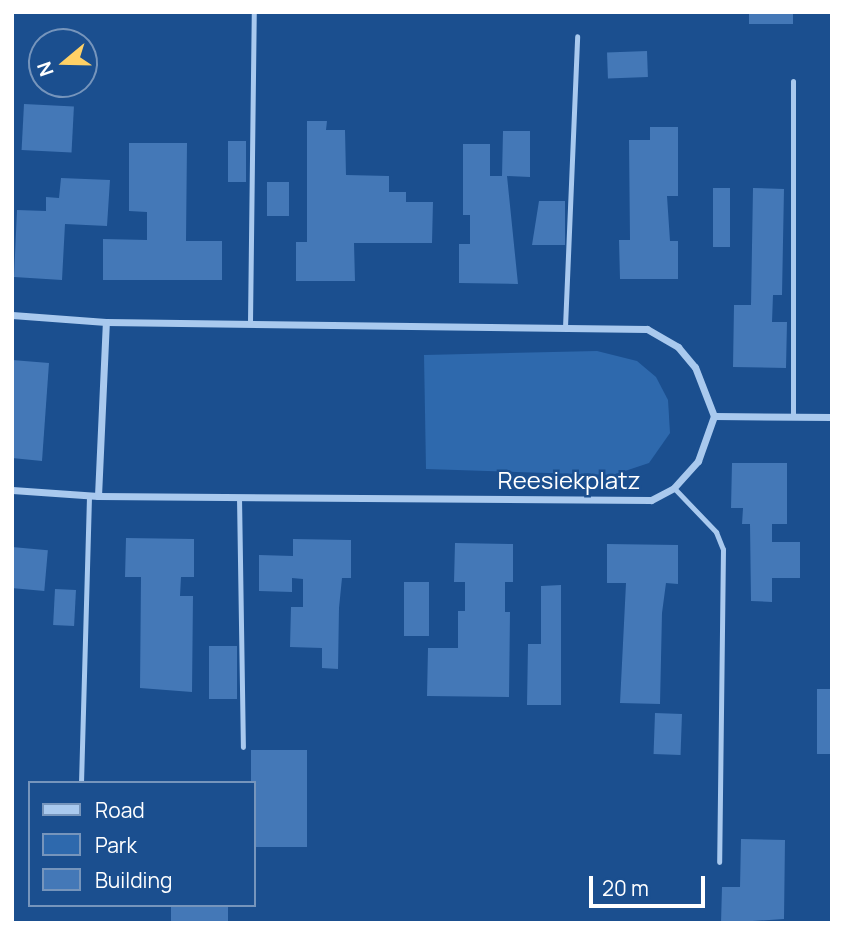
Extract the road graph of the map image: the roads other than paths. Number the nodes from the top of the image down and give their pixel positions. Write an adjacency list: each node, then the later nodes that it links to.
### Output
1 (254, 12): 6 (lane)
2 (577, 36): 7 (lane)
3 (793, 81): 9 (lane)
4 (12, 315): 5 (street)
5 (106, 322): 6 (street); 14 (street)
6 (250, 322): 7 (street)
7 (565, 327): 8 (street)
8 (714, 416): 9 (street); 11 (street, Reesiekplatz)
9 (793, 416): 10 (street)
10 (832, 417)
11 (674, 488): 15 (street, Reesiekplatz); 18 (lane)
12 (12, 490): 13 (street, Reesiekplatz)
13 (89, 495): 14 (street, Reesiekplatz); 17 (lane)
14 (98, 496): 15 (street, Reesiekplatz)
15 (239, 497): 16 (lane)
16 (243, 747)
17 (81, 781)
18 (719, 862)

